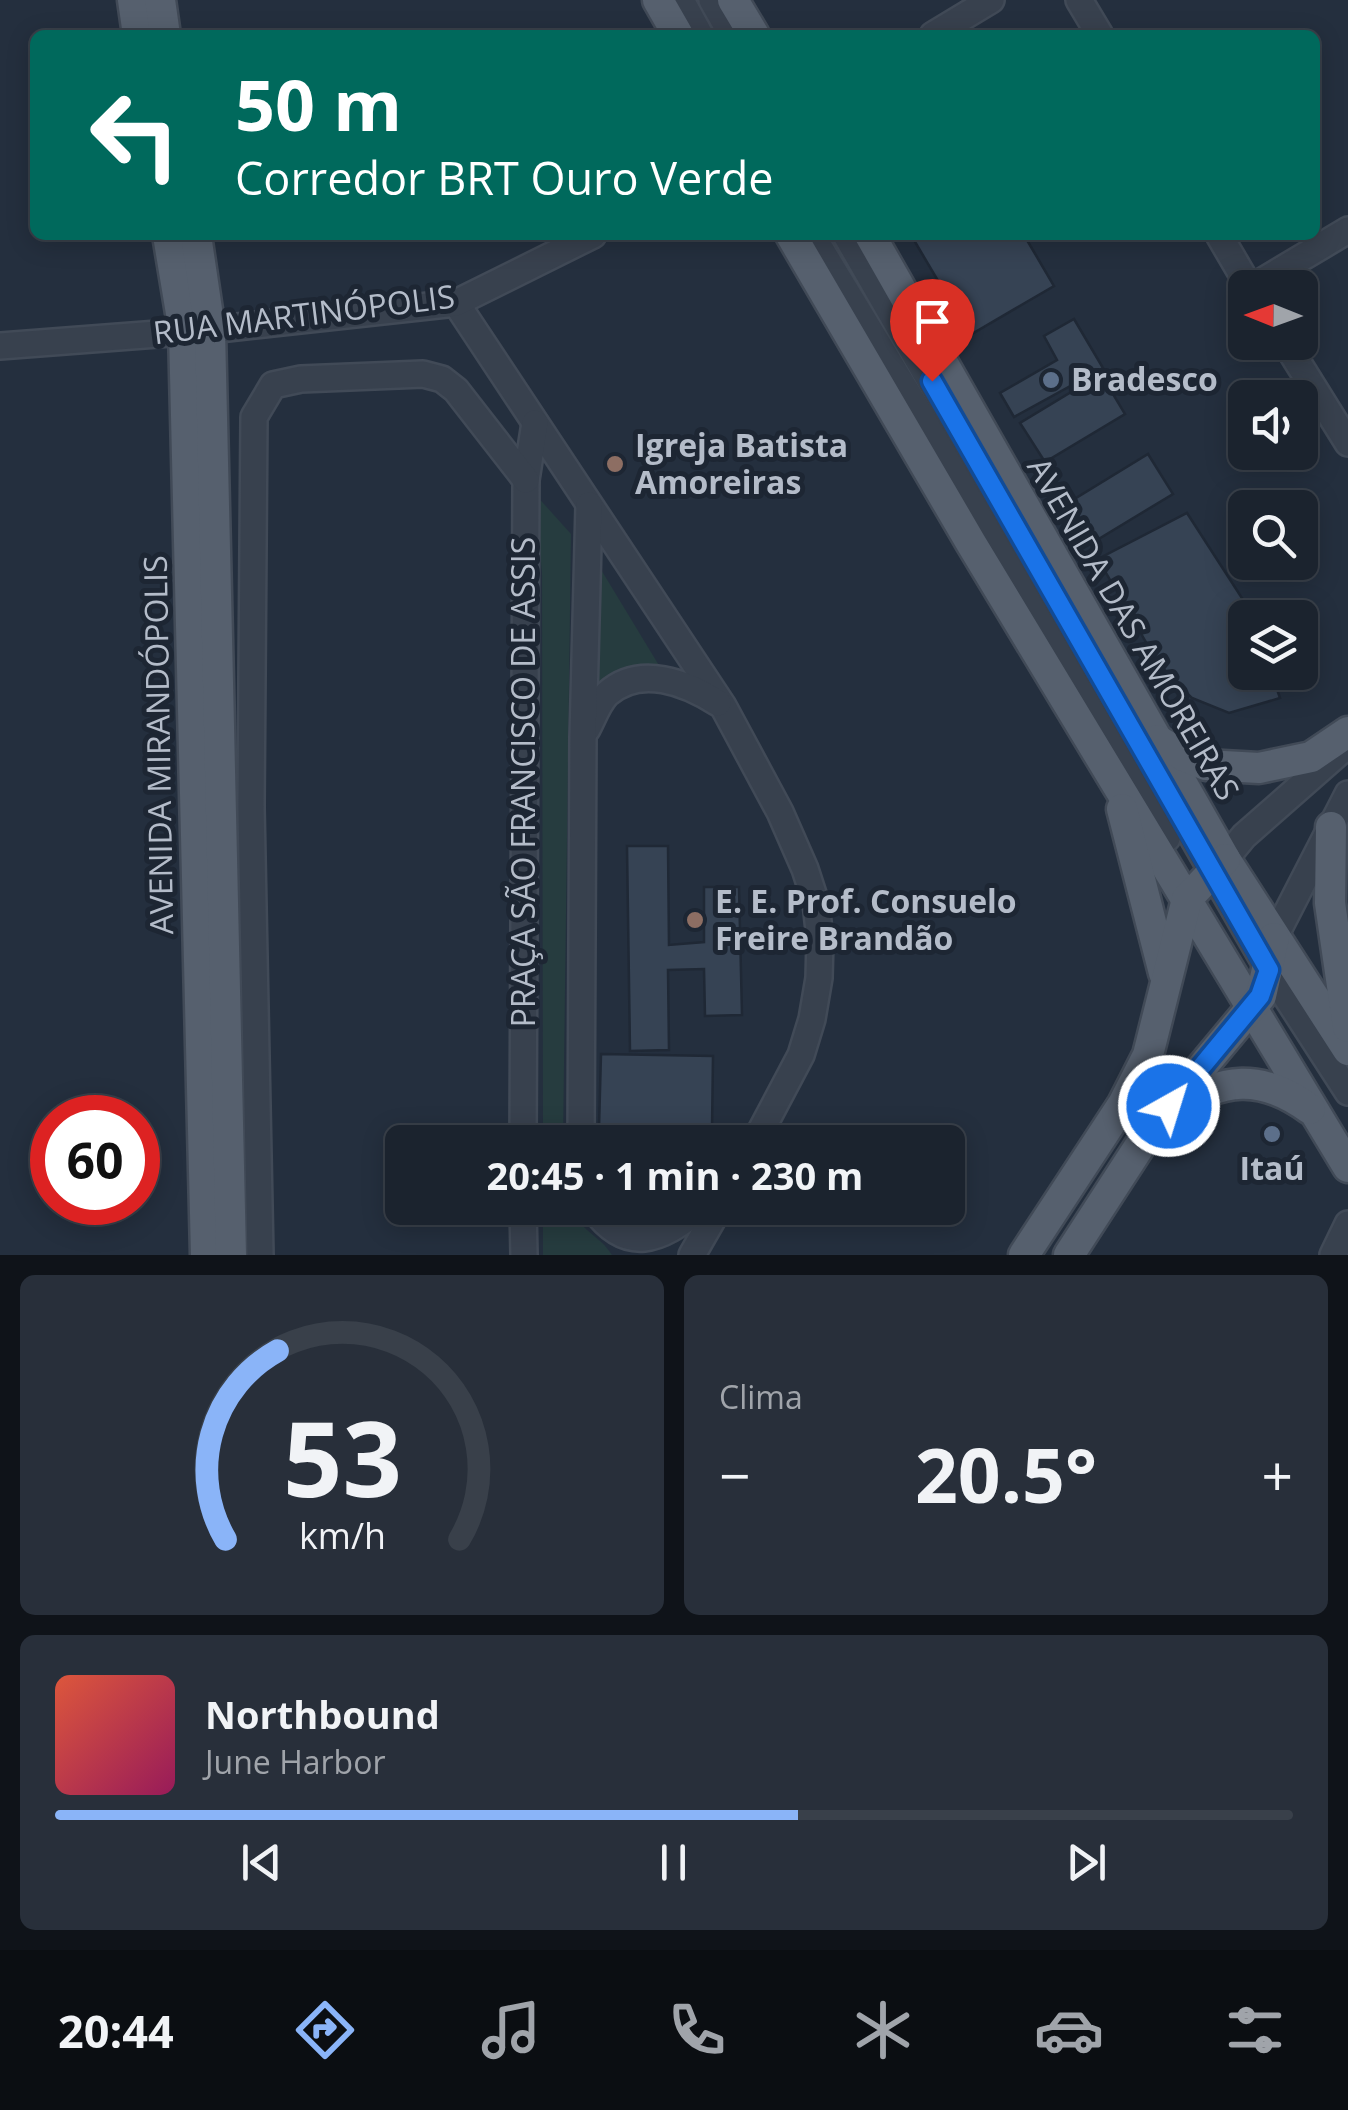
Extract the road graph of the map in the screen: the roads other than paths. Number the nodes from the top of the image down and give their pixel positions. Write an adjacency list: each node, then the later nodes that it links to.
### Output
1 (133, 0): 9 (main road)
2 (160, 0): 10 (main road)
3 (658, 0): 11 (main road)
4 (681, 0): 12 (street)
5 (712, 0): 13 (street)
6 (734, 0): 14 (main road)
7 (991, 0): 15 (street)
8 (1079, 0): 16 (street)
9 (137, 30)
10 (164, 30)
11 (675, 30)
12 (697, 30)
13 (729, 30)
14 (751, 30)
15 (940, 30)
16 (1097, 30)
17 (1348, 230): 27 (street)
18 (170, 240): 29 (main road, AVENIDA MIRANDÓPOLIS)
19 (196, 240): 29 (main road, AVENIDA MIRANDÓPOLIS)
20 (583, 240): 28 (street, RUA MARTINÓPOLIS)
21 (794, 240): 41 (main road, AVENIDA DAS AMOREIRAS)
22 (815, 240): 44 (street)
23 (849, 240): 44 (street)
24 (873, 240): 39 (main road, AVENIDA DAS AMOREIRAS)
25 (1222, 240): 26 (street)
26 (1240, 270)
27 (1281, 270)
28 (456, 302): 29 (street, RUA MARTINÓPOLIS); 32 (street)
29 (197, 330): 30 (street, RUA MARTINÓPOLIS); 64 (main road, AVENIDA MIRANDÓPOLIS); 65 (main road, AVENIDA MIRANDÓPOLIS)
30 (0, 346)
31 (1296, 360): 33 (street)
32 (536, 423): 34 (street, PRAÇA SÃO FRANCISCO DE ASSIS); 35 (street)
33 (1348, 443)
34 (526, 480): 52 (street, PRAÇA SÃO FRANCISCO DE ASSIS); 66 (street)
35 (589, 505): 36 (street); 38 (street, PRAÇA SÃO FRANCISCO DE ASSIS)
36 (723, 706): 38 (street, PRAÇA SÃO FRANCISCO DE ASSIS); 54 (street)
37 (1348, 732): 39 (main road)
38 (583, 738): 53 (street, PRAÇA SÃO FRANCISCO DE ASSIS)
39 (1157, 740): 44 (main road, AVENIDA DAS AMOREIRAS)
40 (1348, 744): 44 (street)
41 (1112, 774): 44 (main road, AVENIDA DAS AMOREIRAS); 46 (main road)
42 (1348, 794): 43 (street)
43 (1332, 826): 45 (street); 48 (main road)
44 (1205, 880): 45 (main road, AVENIDA DAS AMOREIRAS); 46 (main road); 47 (main road, AVENIDA DAS AMOREIRAS)
45 (1274, 938): 47 (main road); 49 (main road, AVENIDA DAS AMOREIRAS)
46 (1165, 980): 69 (main road)
47 (1261, 991): 50 (street); 51 (main road, AVENIDA DAS AMOREIRAS); 55 (main road); 56 (street)
48 (1348, 1026)
49 (1348, 1050)
50 (1348, 1092)
51 (1316, 1114): 55 (main road); 57 (main road, AVENIDA DAS AMOREIRAS)
52 (523, 1125)
53 (580, 1125)
54 (764, 1125)
55 (1152, 1127): 70 (main road)
56 (1348, 1140)
57 (1348, 1166)
58 (1348, 1224): 71 (street)
59 (523, 1225): 67 (street)
60 (607, 1225): 63 (street)
61 (677, 1225): 63 (street)
62 (709, 1225): 68 (street)
63 (628, 1249)
64 (206, 1255)
65 (230, 1255)
66 (260, 1255)
67 (524, 1255)
68 (692, 1255)
69 (1024, 1255)
70 (1070, 1255)
71 (1333, 1255)

